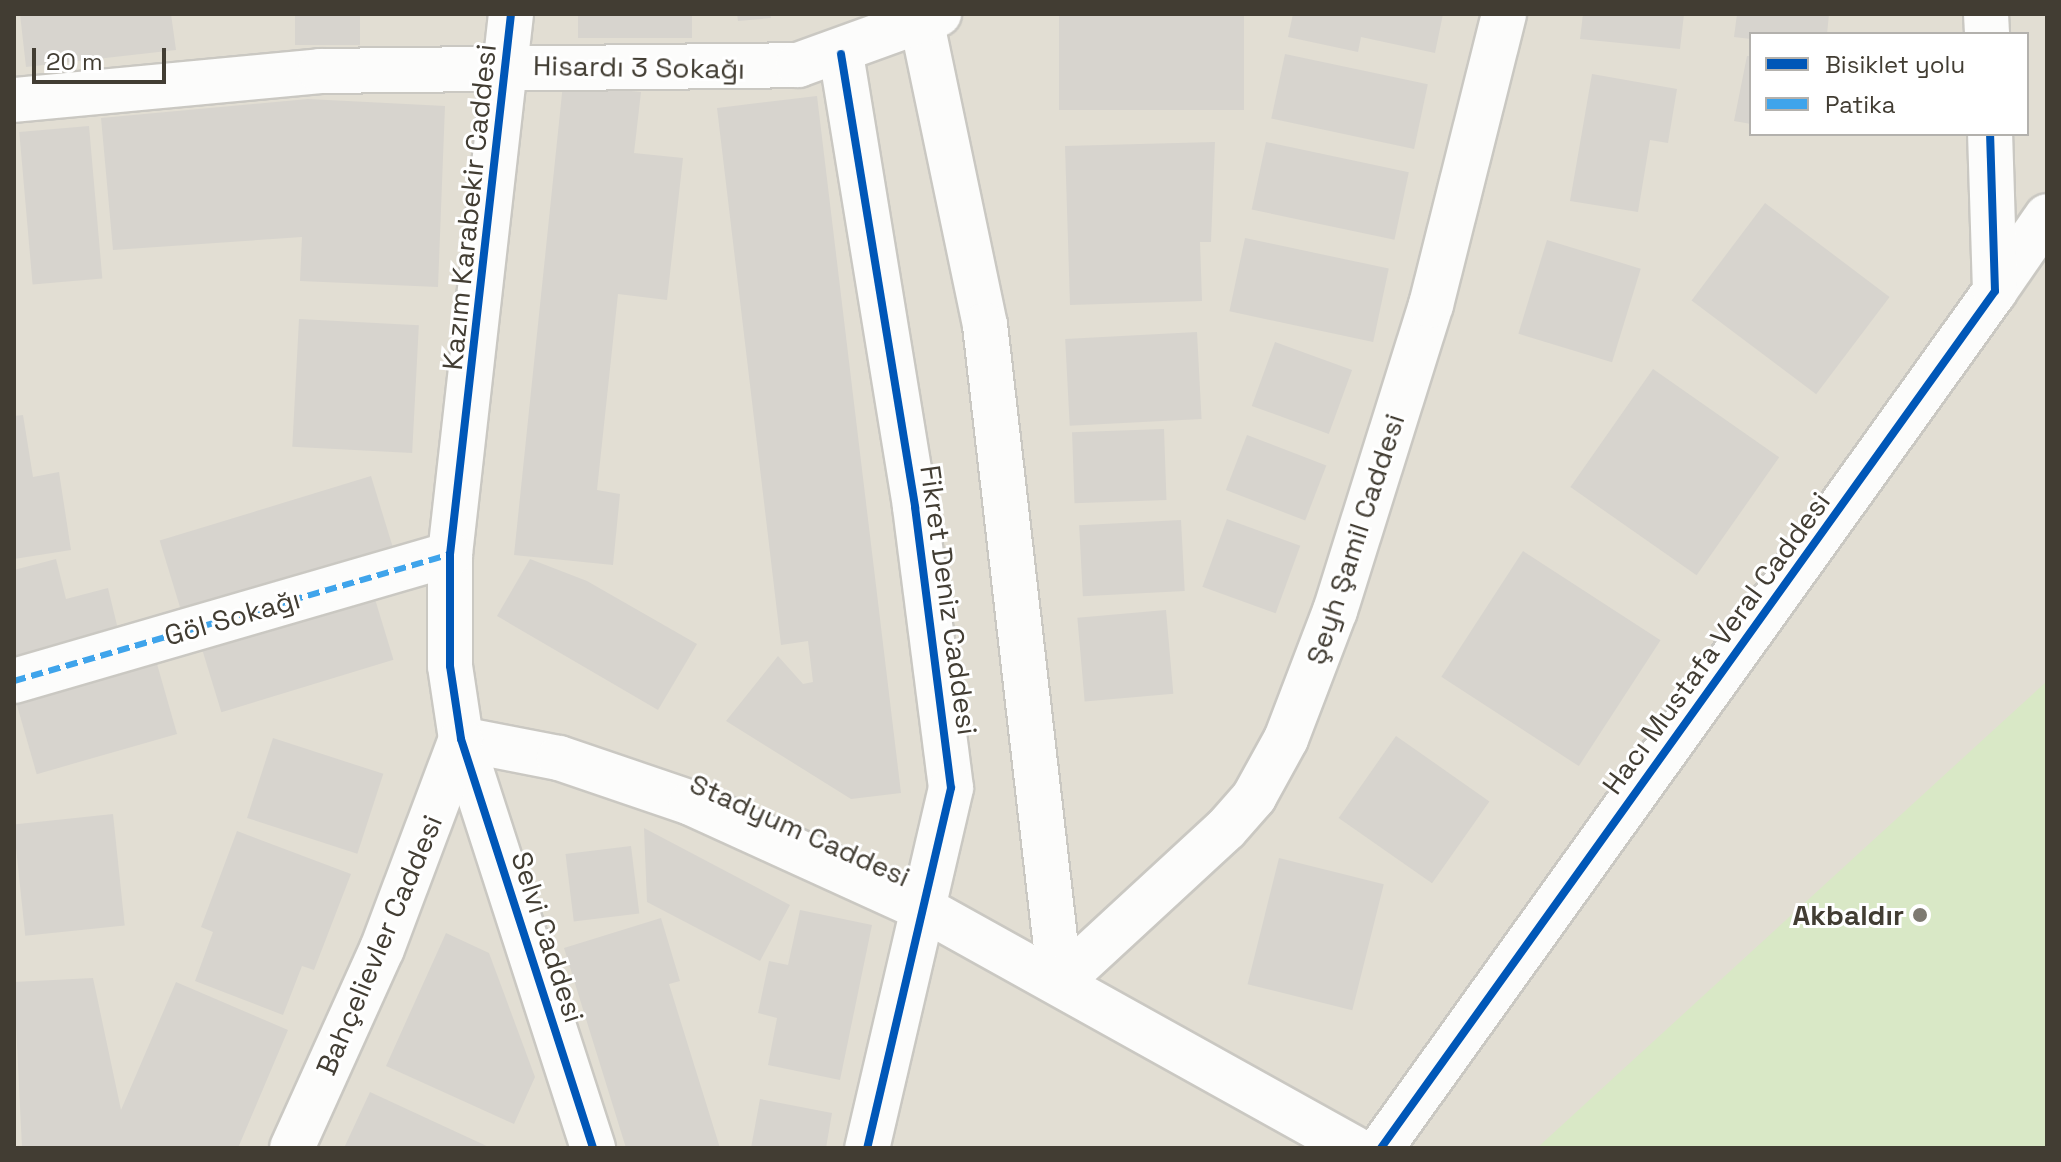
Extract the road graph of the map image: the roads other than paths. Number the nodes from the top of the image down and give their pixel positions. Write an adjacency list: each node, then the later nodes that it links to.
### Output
1 (511, 14): 5 (street, Kazım Karabekir Caddesi)
2 (1504, 14): 14 (street, Şeyh Şamil Caddesi)
3 (927, 18): 4 (street, Hisardı 3 Sokağı); 14 (street)
4 (841, 54): 5 (street, Hisardı 3 Sokağı); 13 (street, Fikret Deniz Caddesi)
5 (509, 65): 6 (street, Hisardı 3 Sokağı); 10 (street, Kazım Karabekir Caddesi)
6 (14, 100)
7 (1990, 136): 9 (street)
8 (2047, 216): 9 (street, Hacı Mustafa Veral Caddesi)
9 (1995, 291): 19 (street, Hacı Mustafa Veral Caddesi)
10 (450, 554): 11 (street, Göl Sokağı); 12 (street, Kazım Karabekir Caddesi)
11 (14, 681)
12 (461, 739): 13 (street, Stadyum Caddesi); 15 (street, Bahçelievler Caddesi); 16 (street, Selvi Caddesi)
13 (926, 910): 14 (street, Stadyum Caddesi); 17 (street, Fikret Deniz Caddesi)
14 (1060, 982): 18 (street, Stadyum Caddesi)
15 (292, 1148)
16 (593, 1148)
17 (867, 1148)
18 (1354, 1148)
19 (1381, 1148)

